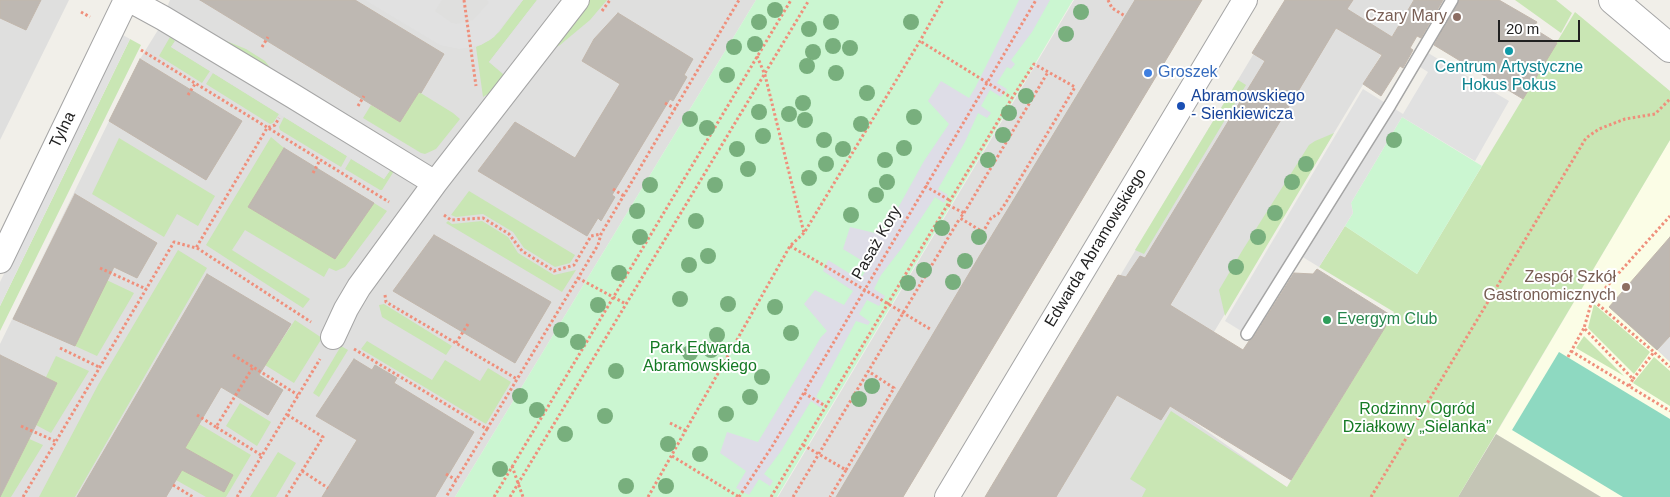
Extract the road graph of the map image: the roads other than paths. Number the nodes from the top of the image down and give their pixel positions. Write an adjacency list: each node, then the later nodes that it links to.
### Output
1 (128, 0): 7 (street); 8 (street, Tylna)
2 (578, 0): 7 (street)
3 (1244, 0): 11 (street, Edwarda Abramowskiego)
4 (1452, 0): 9 (lane)
5 (1612, 0): 6 (street)
6 (1670, 48)
7 (435, 183): 10 (street)
8 (0, 261)
9 (1247, 334)
10 (333, 337)
11 (947, 497)

